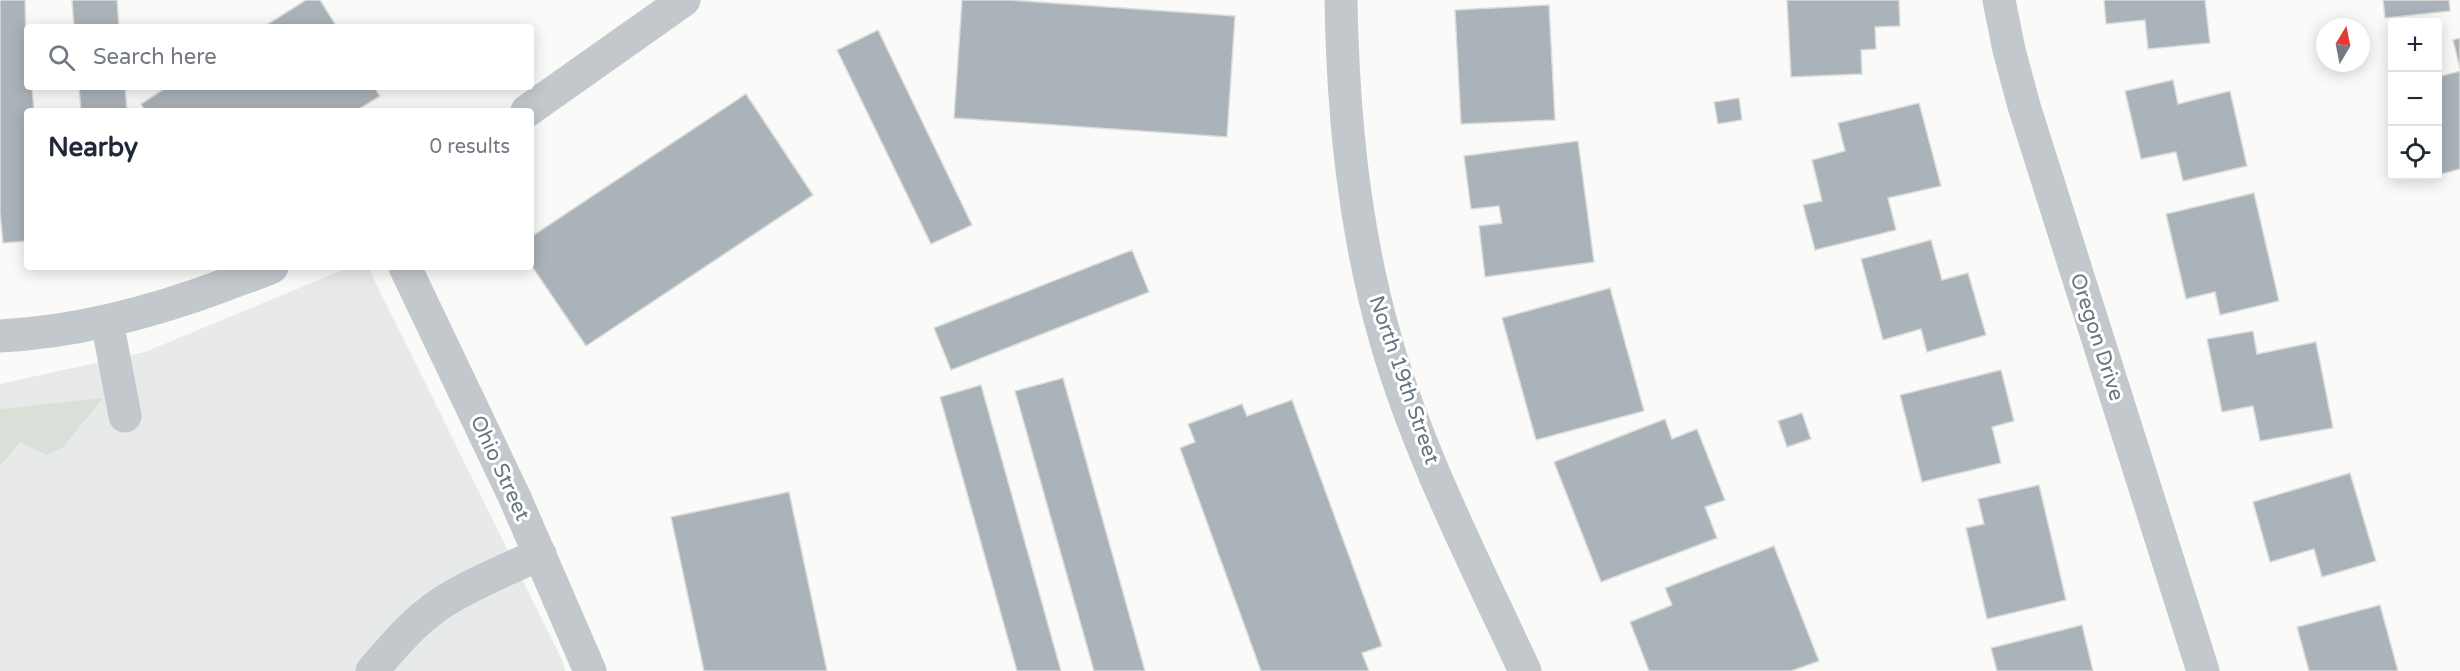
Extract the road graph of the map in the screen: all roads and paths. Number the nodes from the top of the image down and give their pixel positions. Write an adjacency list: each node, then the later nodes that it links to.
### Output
1 (684, 0): 4 (street)
2 (1341, 0): 13 (street, North 19th Street)
3 (1999, 0): 14 (street, Oregon Drive)
4 (531, 108)
5 (264, 270): 7 (street)
6 (406, 270): 10 (street, Ohio Street)
7 (107, 321): 8 (street); 9 (street)
8 (0, 336)
9 (124, 416)
10 (540, 554): 11 (street); 12 (street, Ohio Street)
11 (372, 671)
12 (590, 671)
13 (1525, 671)
14 (2203, 671)

